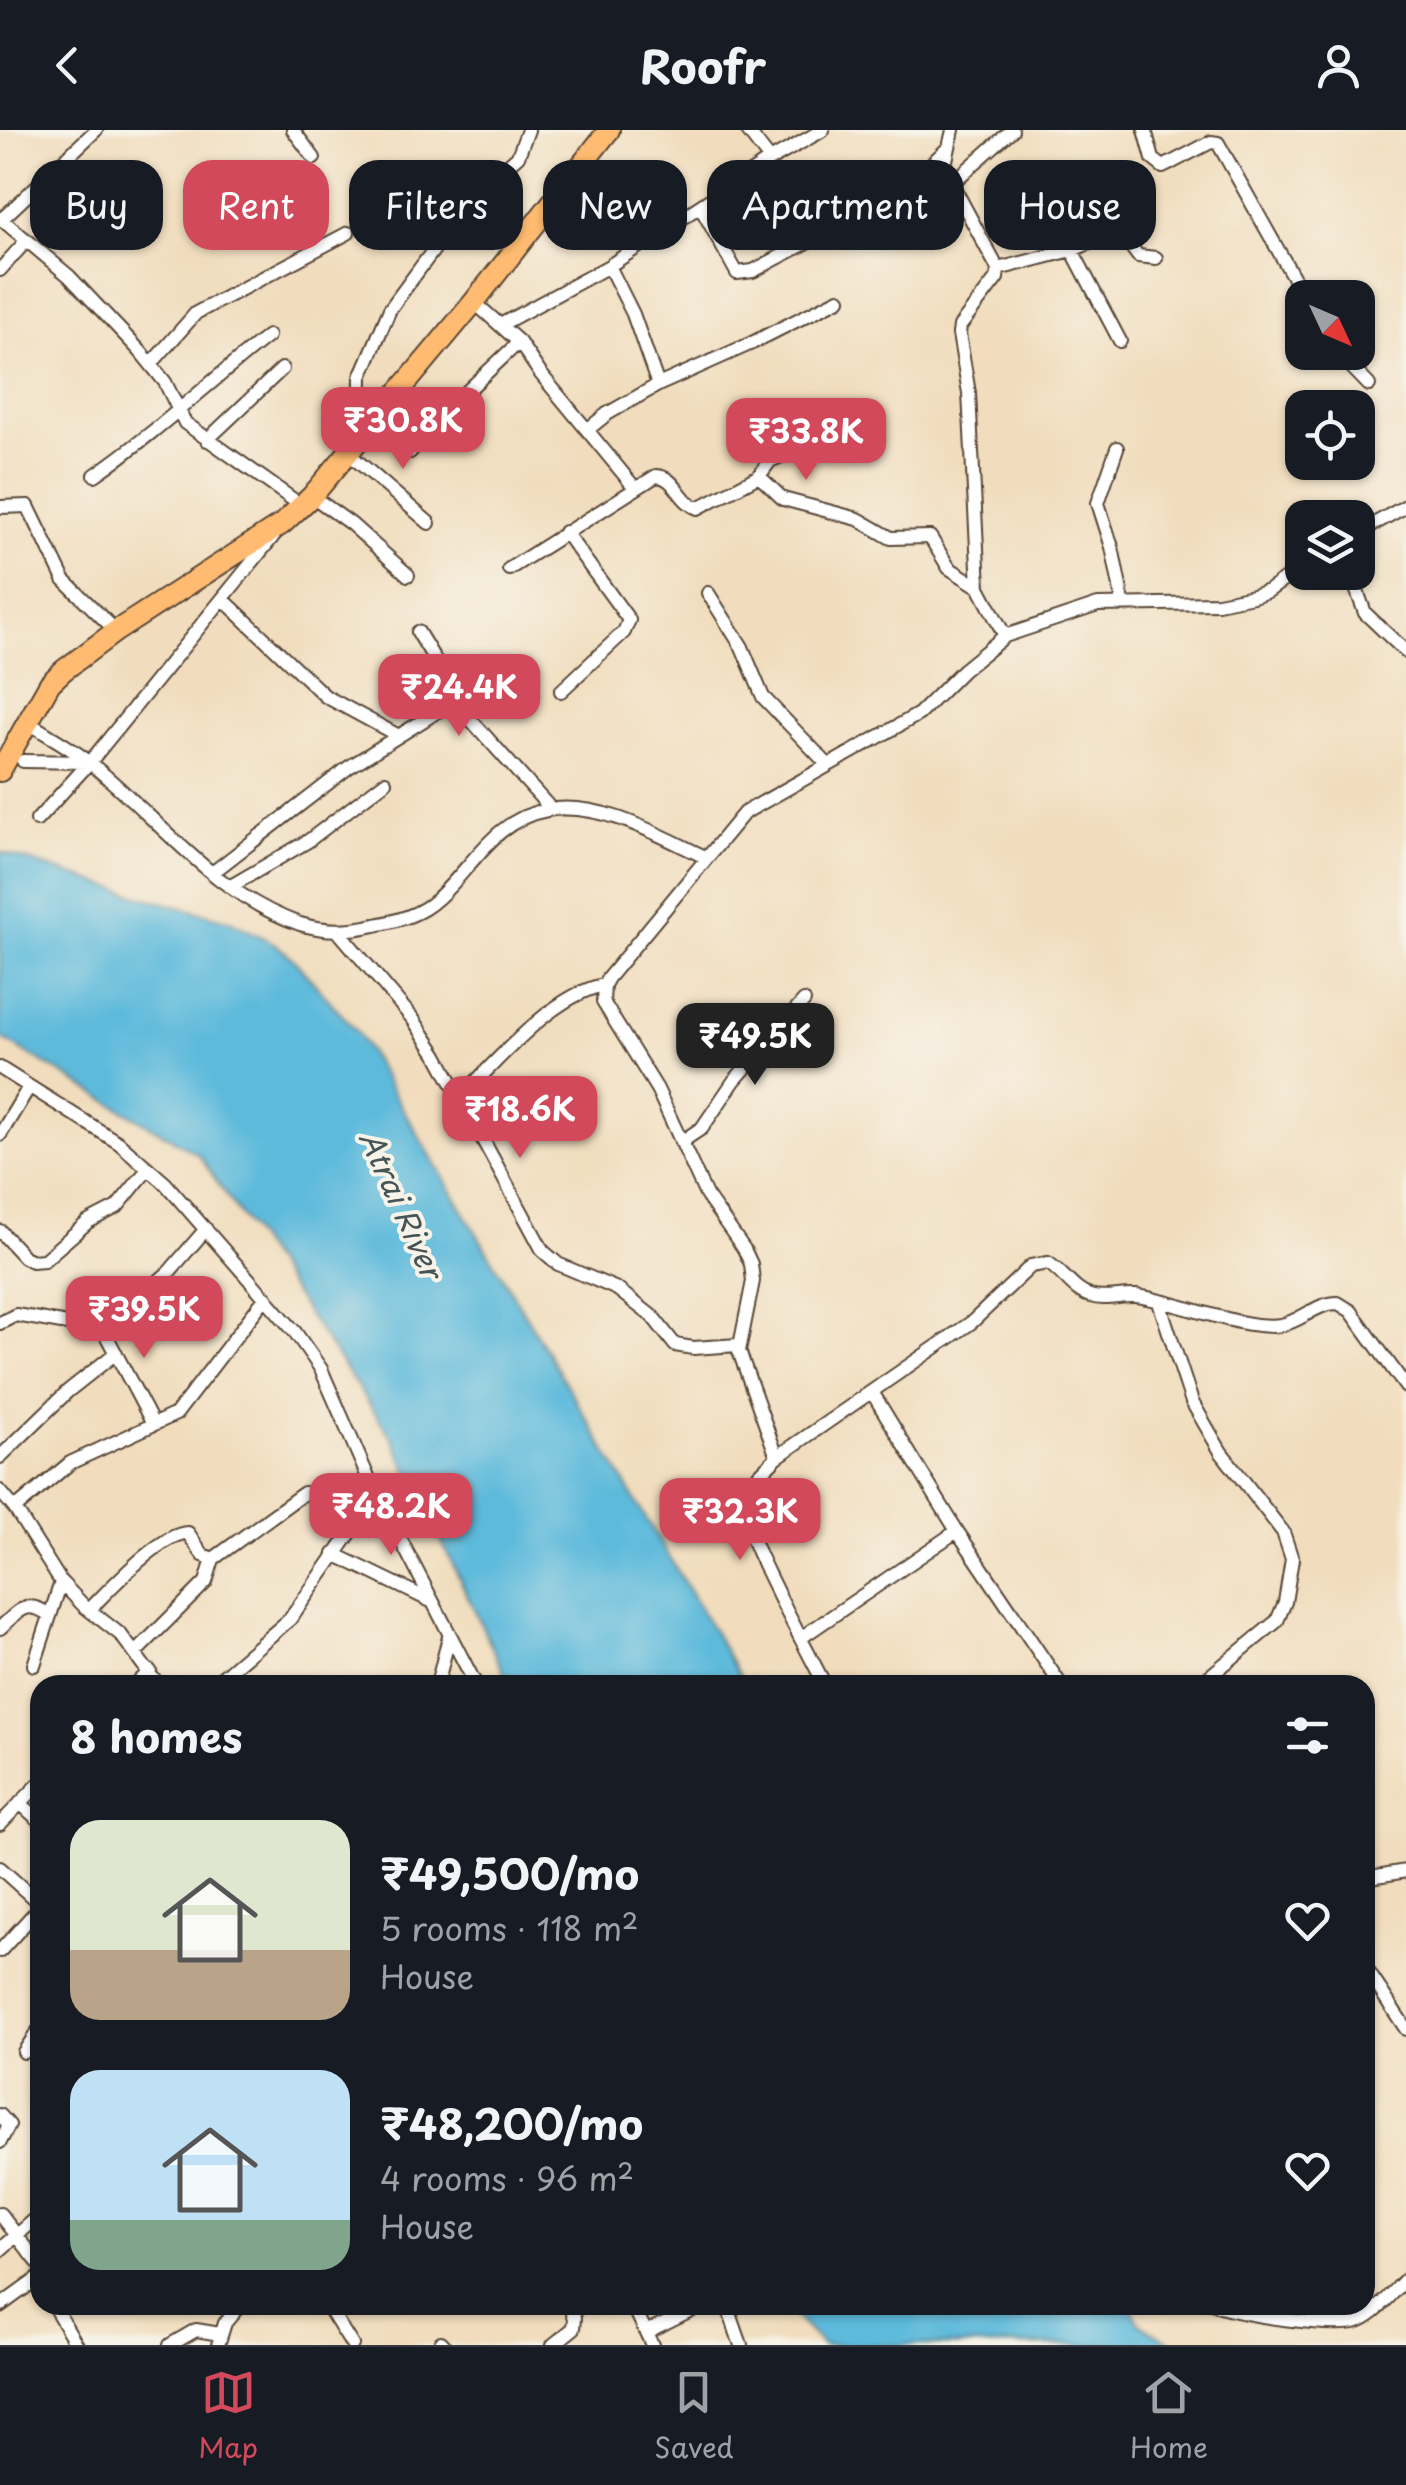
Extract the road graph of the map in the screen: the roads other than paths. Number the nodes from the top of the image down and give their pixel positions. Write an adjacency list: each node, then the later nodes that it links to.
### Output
1 (96, 130): 19 (street)
2 (293, 130): 11 (street)
3 (528, 130): 47 (street)
4 (609, 130): 33 (main road)
5 (747, 130): 12 (street)
6 (823, 130): 12 (street)
7 (954, 130): 10 (street)
8 (1012, 130): 15 (street)
9 (1144, 130): 31 (street)
10 (949, 147): 13 (street); 14 (street)
11 (314, 158)
12 (770, 160)
13 (935, 160)
14 (946, 160)
15 (964, 173)
16 (707, 201): 17 (street)
17 (700, 206): 20 (street); 28 (street)
18 (964, 206): 30 (street)
19 (1, 218): 22 (street)
20 (707, 219)
21 (348, 233): 38 (street)
22 (27, 240): 29 (street); 38 (street)
23 (724, 250): 24 (street)
24 (793, 250)
25 (1072, 250): 30 (street); 36 (street)
26 (1134, 250): 27 (street)
27 (1156, 258)
28 (609, 266): 34 (street); 41 (street)
29 (1, 268)
30 (998, 269): 63 (street)
31 (1295, 280)
32 (839, 299): 41 (street)
33 (474, 302): 34 (street); 47 (main road)
34 (502, 324): 37 (street)
35 (268, 336): 43 (street)
36 (1120, 341)
37 (519, 342): 44 (street); 49 (street)
38 (151, 364): 43 (street)
39 (282, 369): 46 (street)
40 (1354, 370): 42 (street)
41 (658, 385): 44 (street)
42 (1369, 385)
43 (178, 413): 46 (street); 50 (street)
44 (587, 430): 52 (street)
45 (823, 438): 51 (street)
46 (207, 440): 53 (street)
47 (354, 445): 53 (main road); 56 (street)
48 (1117, 448): 67 (street)
49 (410, 452)
50 (95, 475)
51 (759, 476): 52 (street); 63 (street)
52 (635, 488): 59 (street)
53 (307, 501): 58 (main road); 61 (street)
54 (1406, 506): 57 (street)
55 (0, 507): 68 (street)
56 (429, 523)
57 (1375, 523)
58 (282, 524): 66 (street); 68 (main road)
59 (565, 532): 60 (street); 72 (street)
60 (509, 569)
61 (408, 575)
62 (1285, 578): 67 (street)
63 (979, 587): 70 (street)
64 (1357, 590): 71 (street)
65 (708, 593): 78 (street)
66 (224, 600): 75 (street); 77 (street)
67 (1122, 602): 70 (street)
68 (116, 632): 74 (main road)
69 (418, 632): 73 (street)
70 (1005, 636): 78 (street)
71 (1406, 652)
72 (560, 691)
73 (456, 700): 75 (street); 81 (street)
74 (26, 721): 77 (street); 79 (main road)
75 (397, 735): 84 (street)
76 (24, 761): 77 (street)
77 (90, 762): 82 (street); 84 (street)
78 (828, 766): 83 (street)
79 (0, 767)
80 (385, 782): 85 (street)
81 (551, 809): 83 (street); 86 (street)
82 (37, 820)
83 (705, 858): 87 (street)
84 (212, 872): 85 (street)
85 (230, 886): 86 (street)
86 (338, 932): 91 (street)
87 (604, 985): 91 (street); 93 (street)
88 (804, 1000): 93 (street)
89 (0, 1068): 90 (street)
90 (28, 1087): 92 (street); 94 (street)
91 (460, 1098): 101 (street)
92 (0, 1135)
93 (681, 1142): 101 (street)
94 (148, 1169): 95 (street); 96 (street)
95 (206, 1229): 97 (street); 99 (street)
96 (0, 1232)
97 (266, 1297): 105 (street); 109 (street)
98 (1159, 1302): 103 (street); 104 (street); 132 (street)
99 (97, 1318): 100 (street); 102 (street)
100 (0, 1323)
101 (738, 1345): 107 (street)
102 (116, 1353): 105 (street); 106 (street)
103 (1406, 1387)
104 (872, 1392): 107 (street); 112 (street)
105 (153, 1424): 110 (street)
106 (0, 1457)
107 (777, 1457): 121 (street)
108 (0, 1492): 110 (street)
109 (376, 1494): 111 (street); 116 (street)
110 (15, 1509): 115 (street)
111 (352, 1528): 113 (street); 114 (street)
112 (957, 1531): 121 (street); 131 (street)
113 (334, 1554): 116 (street); 127 (street)
114 (213, 1559): 117 (street); 122 (street)
115 (61, 1582): 117 (street); 118 (street)
116 (429, 1600): 120 (street)
117 (89, 1610): 122 (street)
118 (49, 1614): 119 (street); 123 (street)
119 (0, 1628)
120 (450, 1637): 128 (street); 129 (street)
121 (802, 1637): 130 (street)
122 (136, 1652): 124 (street)
123 (34, 1665)
124 (150, 1670): 125 (street); 126 (street)
125 (145, 1675)
126 (153, 1675)
127 (224, 1675)
128 (440, 1675)
129 (471, 1675)
130 (819, 1675)
131 (1054, 1675)
132 (1211, 1675)
133 (30, 1793): 134 (street)
134 (20, 1803): 135 (street); 136 (street)
135 (30, 1812)
136 (0, 1824)
137 (0, 1868): 140 (street)
138 (1406, 1871): 139 (street)
139 (1375, 1876)
140 (30, 1896)
141 (30, 1917): 142 (street)
142 (0, 1952)
143 (1375, 1982): 144 (street)
144 (1406, 2028)
145 (30, 2043): 146 (street)
146 (24, 2052)
147 (0, 2115): 148 (street)
148 (0, 2142)
149 (0, 2214): 151 (street)
150 (30, 2225): 151 (street)
151 (19, 2234): 152 (street); 153 (street)
152 (0, 2250)
153 (30, 2250)
154 (1406, 2278): 157 (street)
155 (30, 2284): 156 (street)
156 (0, 2306)
157 (1375, 2309)
158 (59, 2315): 169 (street)
159 (234, 2315): 168 (street)
160 (333, 2315): 171 (street)
161 (575, 2315): 172 (street)
162 (638, 2315): 167 (street)
163 (686, 2315): 167 (street)
164 (730, 2315): 173 (street)
165 (1272, 2315): 166 (street)
166 (1367, 2315)
167 (649, 2338)
168 (219, 2339): 170 (street)
169 (77, 2345)
170 (170, 2345)
171 (352, 2345)
172 (553, 2345)
173 (741, 2345)

